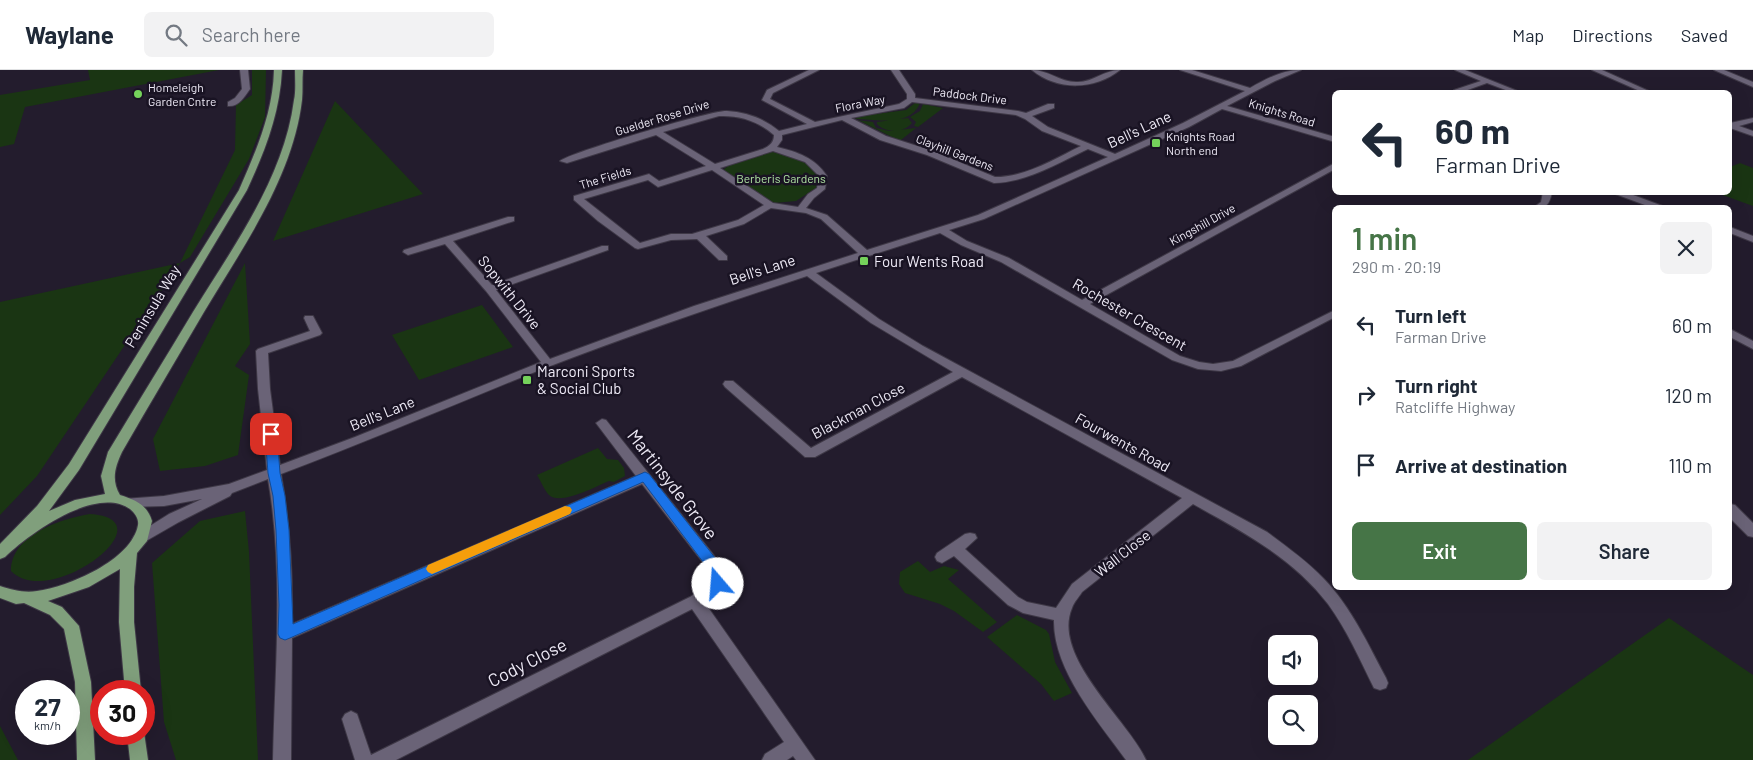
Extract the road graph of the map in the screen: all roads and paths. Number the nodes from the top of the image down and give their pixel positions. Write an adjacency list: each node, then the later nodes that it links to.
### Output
1 (244, 70): 20 (street)
2 (278, 70): 71 (main road, Peninsula Way)
3 (299, 70): 68 (main road)
4 (815, 70): 26 (street)
5 (895, 70): 19 (street, Flora Way)
6 (1036, 70): 7 (street)
7 (1116, 70)
8 (1184, 70): 15 (street)
9 (1297, 70): 15 (street, Bell's Lane)
10 (1459, 70): 13 (street)
11 (1596, 70): 18 (street)
12 (1718, 70): 14 (street)
13 (1488, 81): 16 (street); 17 (street)
14 (1753, 85)
15 (1250, 90): 22 (street, Bell's Lane)
16 (1462, 90)
17 (1511, 90)
18 (1643, 90)
19 (911, 100): 23 (street, Paddock Drive); 24 (street, Flora Way)
20 (230, 104)
21 (1051, 106): 23 (street, Paddock Drive)
22 (1223, 107): 32 (street, Knights Road); 35 (street, Bell's Lane)
23 (1026, 116): 33 (street, Paddock Drive)
24 (843, 117): 26 (street, Flora Way); 33 (street, Clayhill Gardens)
25 (1753, 120): 27 (street)
26 (815, 125): 30 (street, Flora Way)
27 (1732, 125)
28 (1732, 126): 31 (street)
29 (657, 132): 30 (street, Guelder Rose Drive); 36 (street, Guelder Rose Drive); 37 (street)
30 (778, 134): 34 (street)
31 (1753, 134)
32 (1332, 139)
33 (1088, 146): 35 (street, Paddock Drive)
34 (772, 148): 37 (street); 42 (street)
35 (1115, 158): 44 (street, Bell's Lane)
36 (564, 161)
37 (715, 168): 40 (street); 46 (street, The Fields)
38 (1332, 168): 55 (street, Kingshill Drive)
39 (1621, 195): 41 (street)
40 (770, 205): 42 (street); 46 (street, The Fields)
41 (1654, 205)
42 (800, 210): 51 (street)
43 (511, 219): 48 (street)
44 (942, 230): 51 (street, Bell's Lane); 55 (street, Rochester Crescent)
45 (1732, 231): 47 (street)
46 (699, 235): 52 (street)
47 (1753, 239)
48 (447, 240): 50 (street); 54 (street, Sopwith Drive)
49 (606, 248): 54 (street)
50 (408, 252)
51 (865, 254): 53 (street, Bell's Lane)
52 (723, 258)
53 (807, 272): 60 (street, Bell's Lane); 61 (street, Fourwents Road)
54 (490, 289): 60 (street, Sopwith Drive)
55 (1082, 304): 56 (street, Rochester Crescent)
56 (1332, 315)
57 (309, 318): 64 (street)
58 (1732, 333): 59 (street)
59 (1753, 346)
60 (548, 364): 64 (street, Bell's Lane)
61 (962, 372): 62 (street, Blackman Close); 67 (street, Fourwents Road)
62 (730, 384)
63 (602, 423): 65 (street, Martinsyde Grove)
64 (274, 473): 66 (street, Bell's Lane); 80 (street)
65 (645, 477): 78 (street, Martinsyde Grove); 80 (street)
66 (230, 488): 68 (street, Bell's Lane); 73 (street, Bell's Lane)
67 (1192, 498): 79 (street, Wall Close); 82 (street, Fourwents Road)
68 (122, 501): 71 (main road); 73 (main road)
69 (1732, 511): 70 (street)
70 (1750, 526)
71 (14, 538): 74 (main road)
72 (970, 538): 79 (street)
73 (140, 540): 75 (main road)
74 (0, 553)
75 (130, 554): 77 (main road); 81 (main road)
76 (1, 594): 77 (main road)
77 (26, 598): 86 (main road)
78 (695, 601): 85 (street); 90 (street, Cody Close)
79 (1062, 615): 93 (street)
80 (285, 634): 88 (street)
81 (132, 680)
82 (1380, 683)
83 (351, 719): 89 (street)
84 (137, 745): 87 (main road)
85 (795, 745): 91 (street); 92 (street)
86 (86, 760)
87 (139, 760)
88 (282, 760)
89 (364, 760)
90 (378, 760)
91 (771, 760)
92 (806, 760)
93 (1137, 760)

